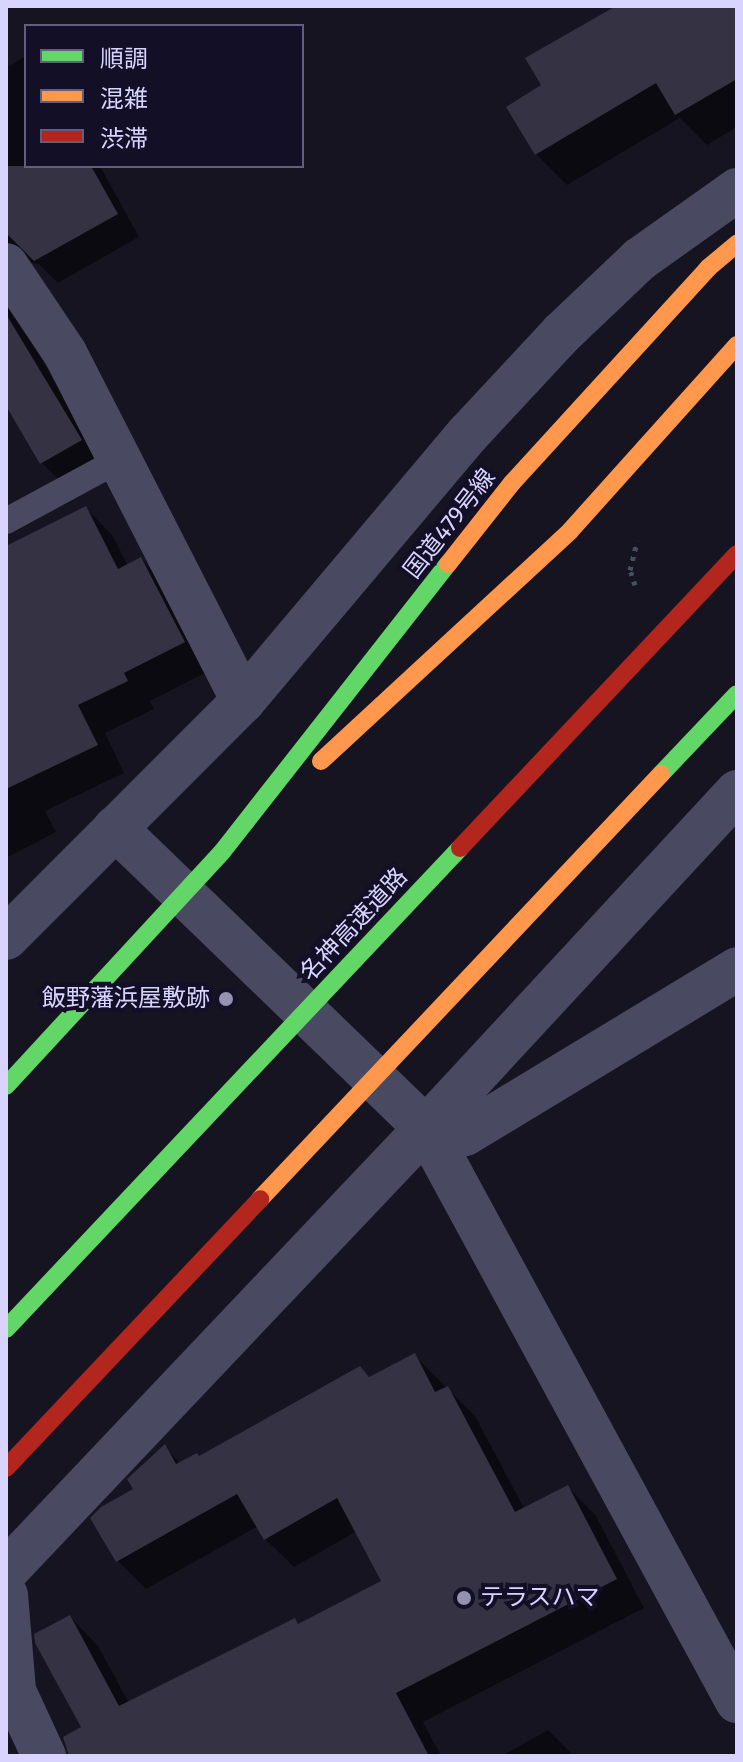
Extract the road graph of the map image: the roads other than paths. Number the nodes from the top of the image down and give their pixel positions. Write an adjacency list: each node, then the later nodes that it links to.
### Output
1 (737, 190): 9 (street)
2 (737, 244): 12 (highway, 国道479号線)
3 (6, 265): 5 (street)
4 (737, 345): 12 (highway, 国道479号線)
5 (119, 460): 6 (lane); 9 (street)
6 (6, 521)
7 (737, 554): 17 (highway, 名神高速道路, bridge)
8 (737, 694): 18 (highway, bridge)
9 (243, 701): 11 (street)
10 (737, 792): 16 (street)
11 (115, 828): 13 (street); 16 (street)
12 (222, 852): 15 (highway, 国道479号線, bridge)
13 (6, 938)
14 (737, 969): 16 (street)
15 (6, 1086)
16 (426, 1128): 19 (street); 21 (street)
17 (6, 1329)
18 (6, 1468)
19 (6, 1571)
20 (6, 1595): 22 (street)
21 (737, 1701)
22 (44, 1756)

